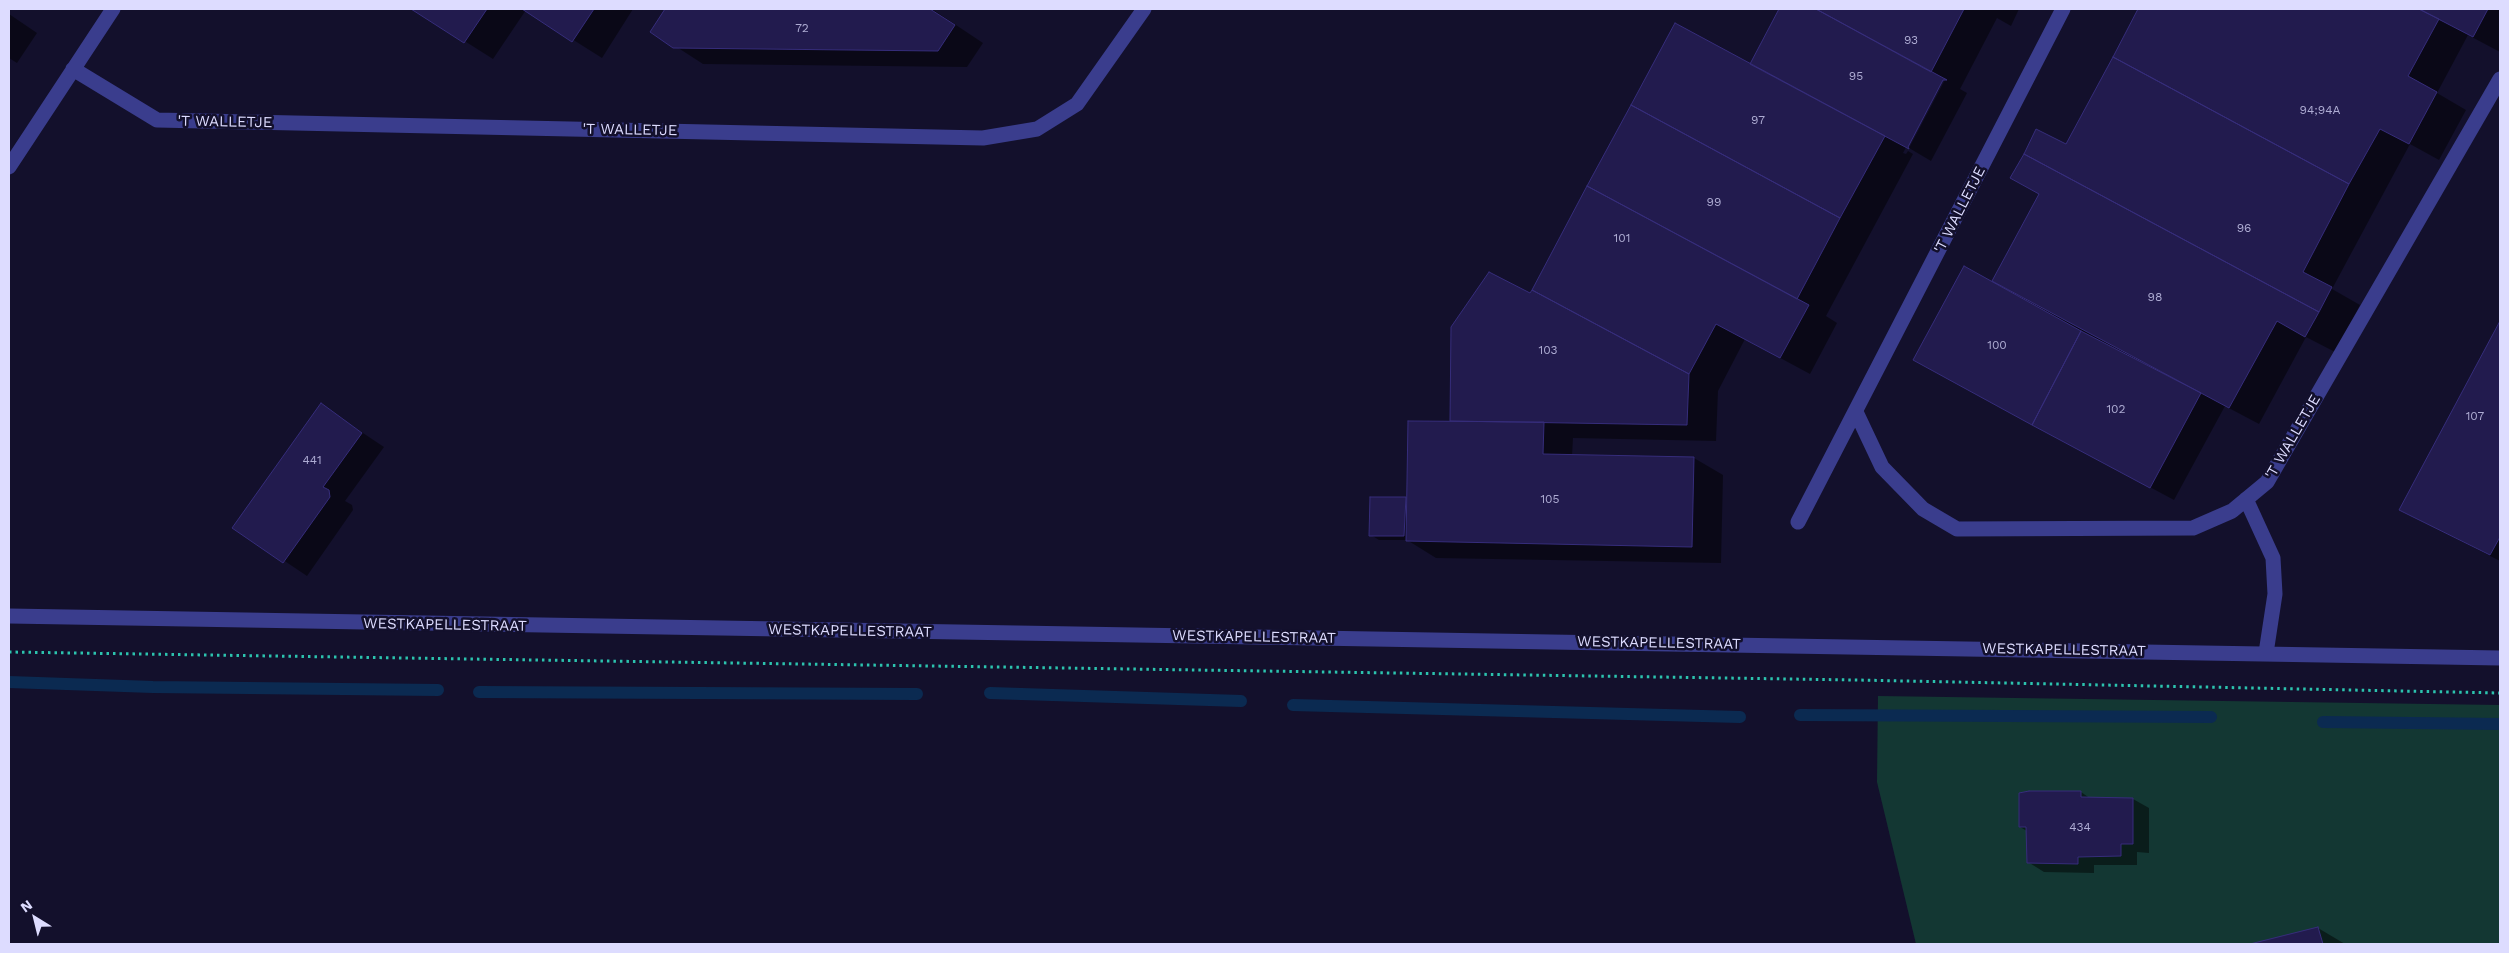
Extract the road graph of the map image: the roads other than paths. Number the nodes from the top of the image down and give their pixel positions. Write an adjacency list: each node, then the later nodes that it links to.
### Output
1 (113, 9): 4 (street)
2 (1144, 9): 4 (street, 'T WALLETJE)
3 (2063, 9): 7 (street, 'T WALLETJE)
4 (73, 69): 6 (street)
5 (2500, 78): 8 (street, 'T WALLETJE)
6 (9, 167)
7 (1856, 412): 8 (street, 'T WALLETJE); 9 (street, 'T WALLETJE)
8 (2246, 499): 11 (street)
9 (1798, 522)
10 (9, 616): 11 (street, WESTKAPELLESTRAAT)
11 (2266, 653): 12 (street, WESTKAPELLESTRAAT)
12 (2500, 658)

